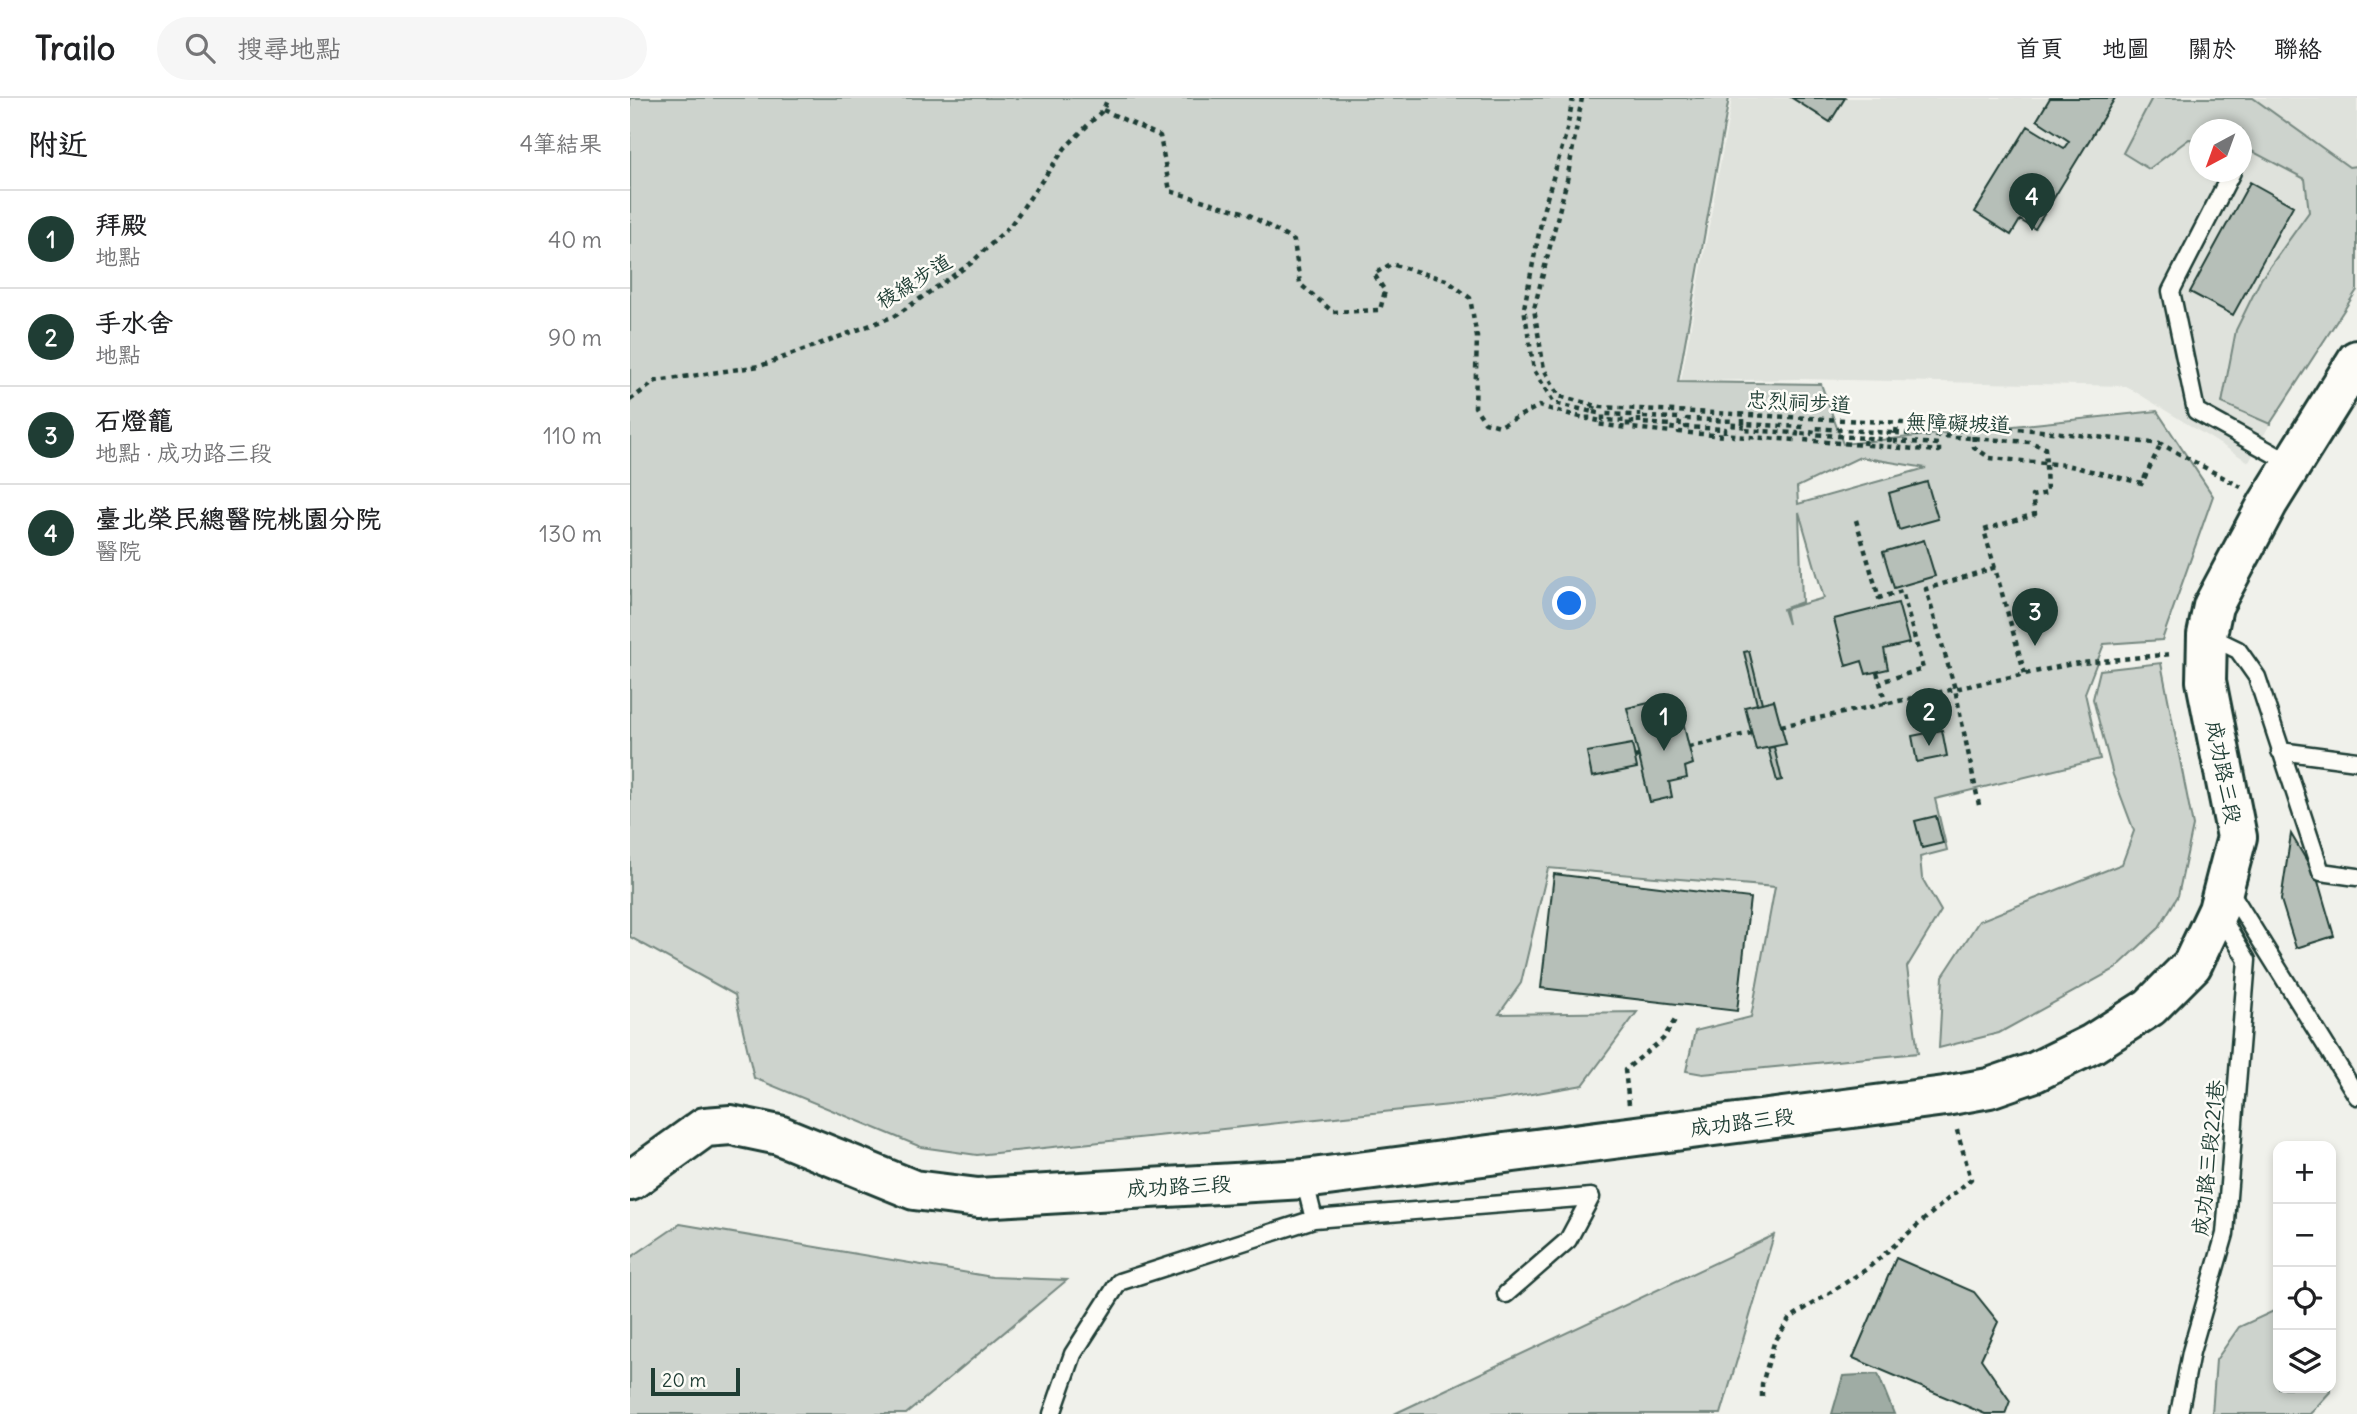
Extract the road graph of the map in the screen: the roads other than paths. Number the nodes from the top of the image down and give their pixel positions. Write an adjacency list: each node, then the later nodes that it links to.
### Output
1 (2227, 182): 3 (lane)
2 (2357, 360): 3 (street, 成功路三段)
3 (2292, 464): 4 (street, 成功路三段)
4 (2207, 635): 5 (lane); 8 (street, 成功路三段)
5 (2280, 751): 6 (lane); 7 (lane)
6 (2357, 761)
7 (2357, 877)
8 (2221, 896): 9 (lane); 10 (street, 成功路三段); 15 (lane, 成功路三段221巷)
9 (2357, 1096)
10 (1304, 1179): 11 (street, 成功路三段); 12 (lane)
11 (630, 1181)
12 (1314, 1219): 13 (lane); 14 (lane)
13 (1506, 1294)
14 (1052, 1414)
15 (2179, 1414)

